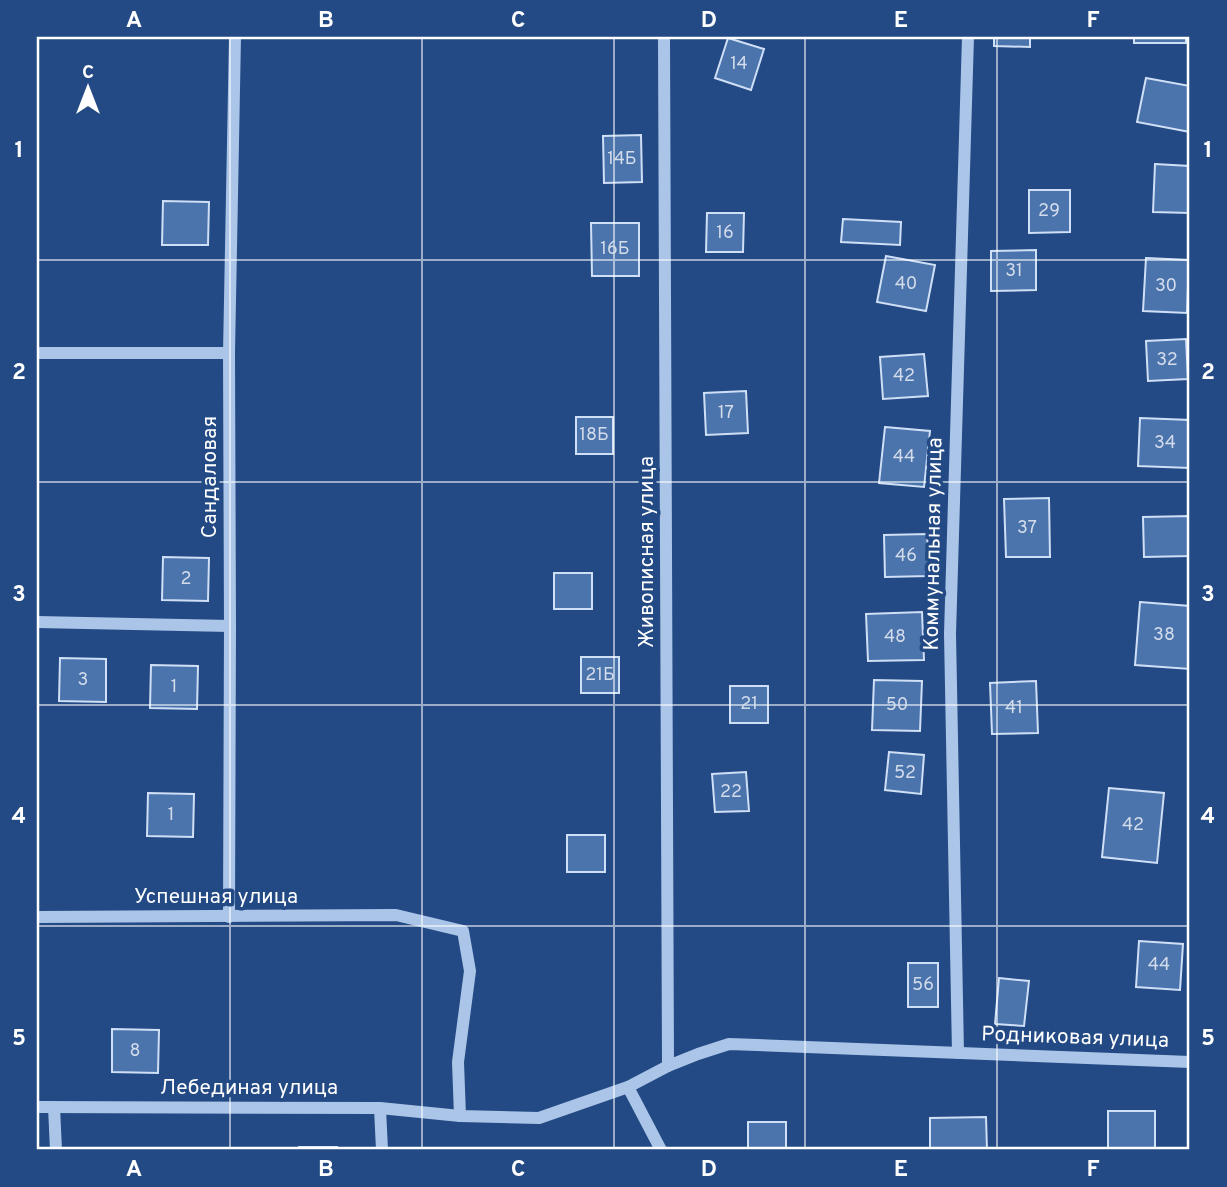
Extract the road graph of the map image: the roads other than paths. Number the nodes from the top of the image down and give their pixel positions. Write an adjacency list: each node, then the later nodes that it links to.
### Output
1 (235, 37): 5 (street, Сандаловая)
2 (664, 37): 12 (street, Живописная улица)
3 (968, 37): 10 (street, Коммунальная улица)
4 (37, 353): 5 (street)
5 (229, 353): 7 (street, Сандаловая)
6 (37, 622): 7 (street)
7 (230, 626): 9 (street, Сандаловая)
8 (37, 917): 9 (street, Успешная улица)
9 (229, 917): 17 (street, Успешная улица)
10 (958, 1053): 11 (street, Родниковая улица); 12 (street, Родниковая улица)
11 (1190, 1062)
12 (668, 1066): 13 (street, Лебединая улица)
13 (628, 1087): 17 (street, Лебединая улица); 20 (street)
14 (37, 1107): 15 (street, Лебединая улица)
15 (54, 1107): 16 (street, Лебединая улица); 18 (street)
16 (380, 1108): 17 (street, Лебединая улица); 19 (street)
17 (460, 1116)
18 (56, 1150)
19 (382, 1150)
20 (661, 1150)

